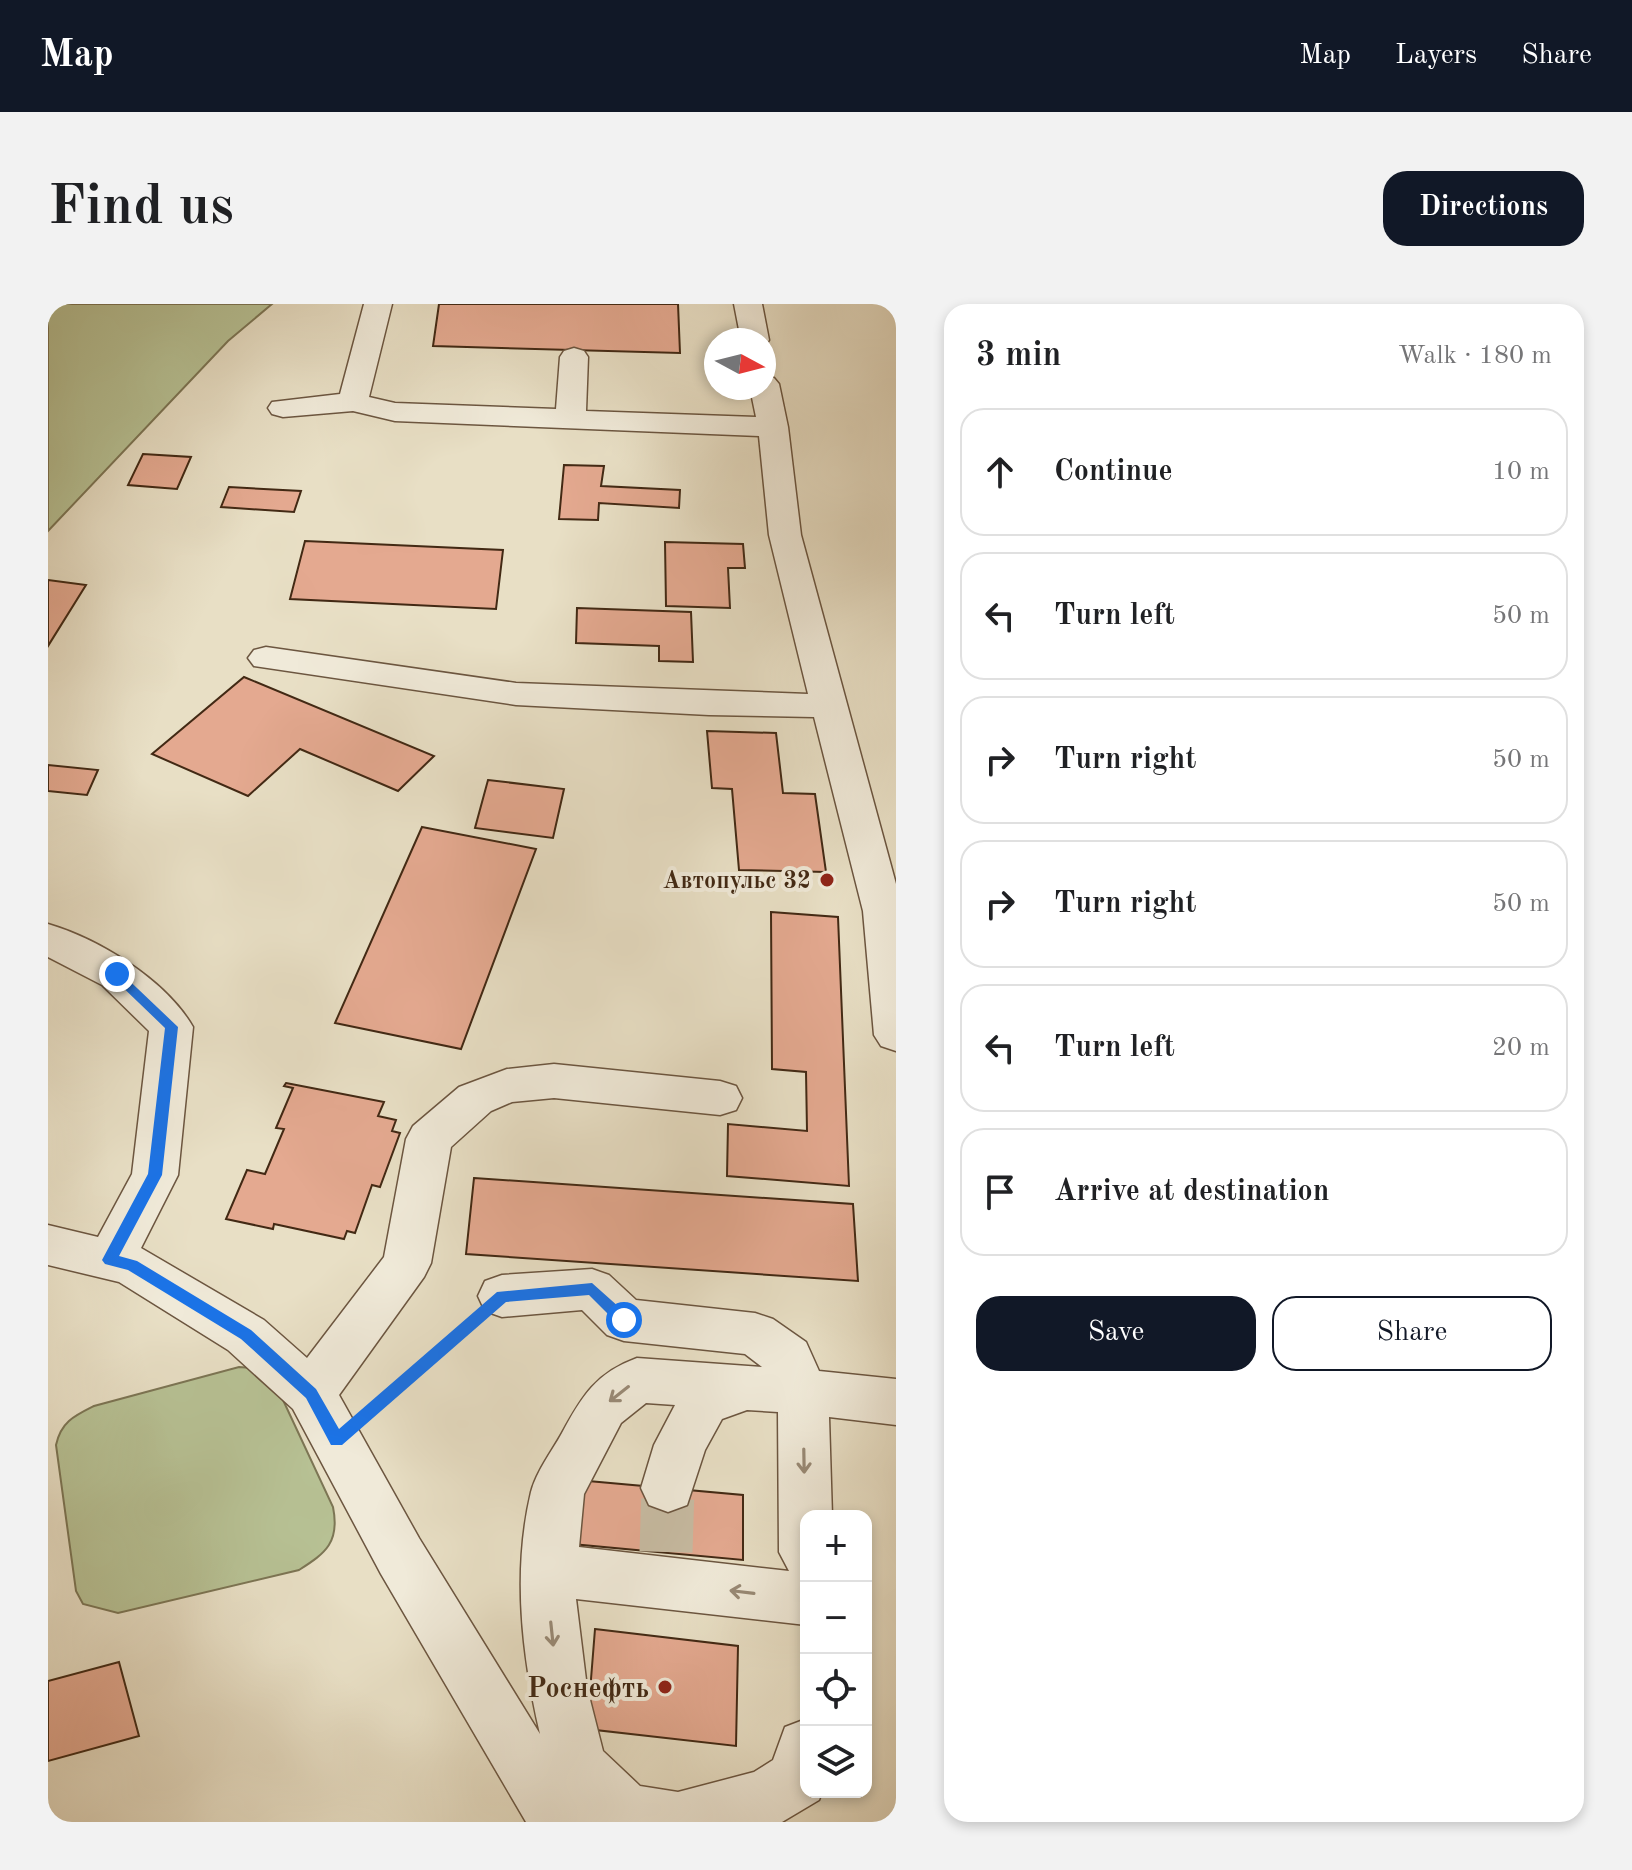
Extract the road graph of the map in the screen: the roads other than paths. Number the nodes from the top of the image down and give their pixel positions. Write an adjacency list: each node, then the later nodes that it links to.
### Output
1 (378, 304): 6 (street)
2 (748, 304): 3 (street)
3 (753, 328)
4 (574, 357): 8 (street)
5 (767, 400): 9 (street)
6 (353, 402): 7 (street); 8 (street)
7 (283, 408)
8 (571, 419): 9 (street)
9 (773, 427): 11 (street)
10 (266, 658): 11 (street)
11 (831, 706): 13 (street)
12 (48, 939): 16 (street)
13 (896, 1035)
14 (720, 1098): 20 (street)
15 (48, 1245): 16 (street)
16 (110, 1260): 20 (street)
17 (502, 1296): 19 (street)
18 (747, 1388): 19 (street); 22 (street); 24 (street, one-way to 24)
19 (803, 1392): 21 (street); 23 (street, one-way to 23)
20 (311, 1393): 27 (street)
21 (896, 1402)
22 (668, 1488)
23 (805, 1510)
24 (549, 1570): 25 (street, one-way to 24); 28 (street, one-way to 28)
25 (800, 1598)
26 (800, 1771): 28 (street)
27 (560, 1822)
28 (677, 1822)

